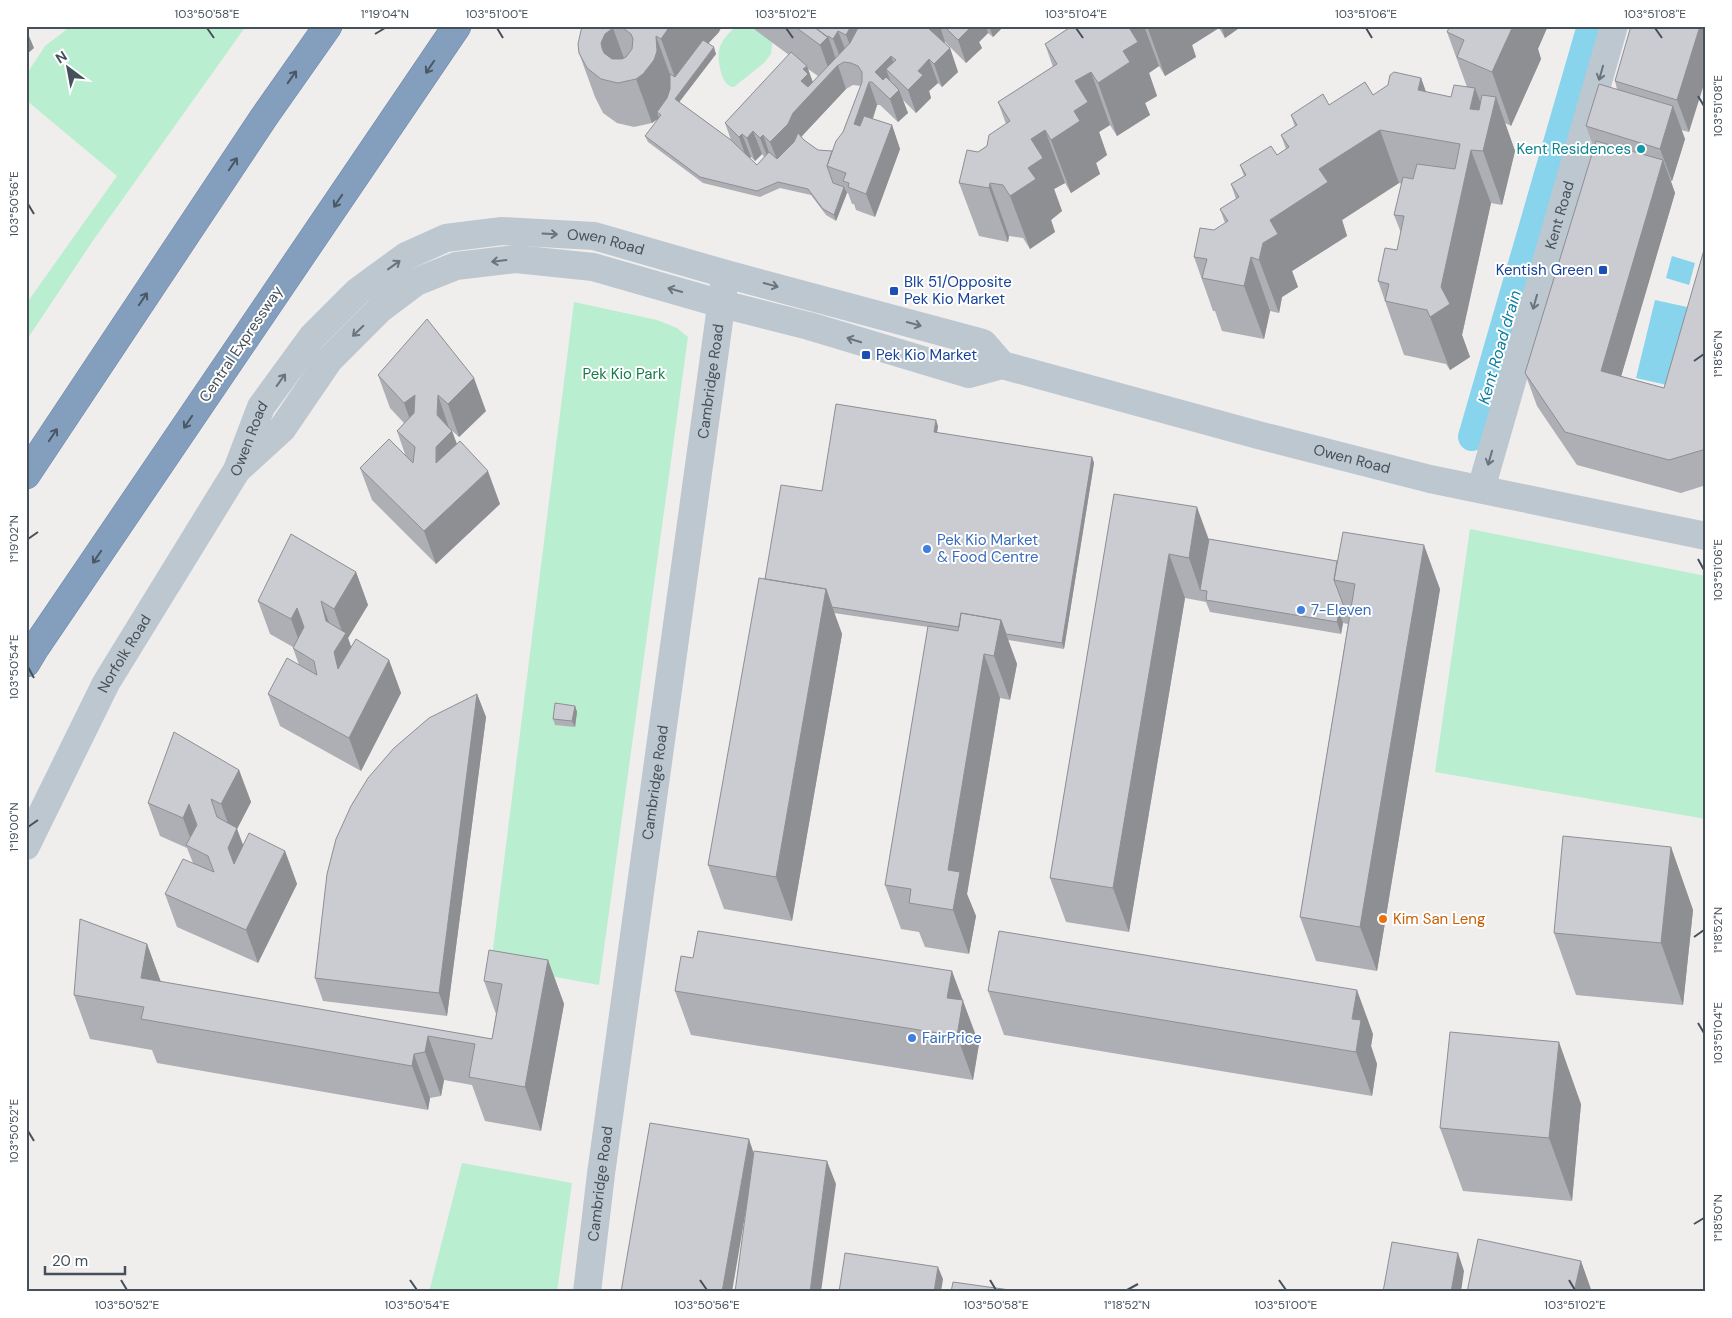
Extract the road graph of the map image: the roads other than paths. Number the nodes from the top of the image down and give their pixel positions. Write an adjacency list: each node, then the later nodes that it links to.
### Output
1 (328, 26): 8 (highway, one-way to 1)
2 (457, 26): 11 (highway, Central Expressway, one-way to 11)
3 (1614, 26): 9 (street, Kent Road, one-way to 9)
4 (726, 274): 5 (street, Cambridge Road); 6 (street, Owen Road, one-way to 6); 7 (street, Owen Road, one-way to 4)
5 (722, 304): 6 (street, Owen Road, one-way to 5); 7 (street, Owen Road, one-way to 7); 13 (street, Cambridge Road)
6 (1002, 365): 9 (street, Owen Road)
7 (237, 470): 12 (street, Norfolk Road)
8 (26, 475)
9 (1481, 489): 10 (street, Owen Road)
10 (1706, 536)
11 (26, 663)
12 (26, 846)
13 (587, 1292)

